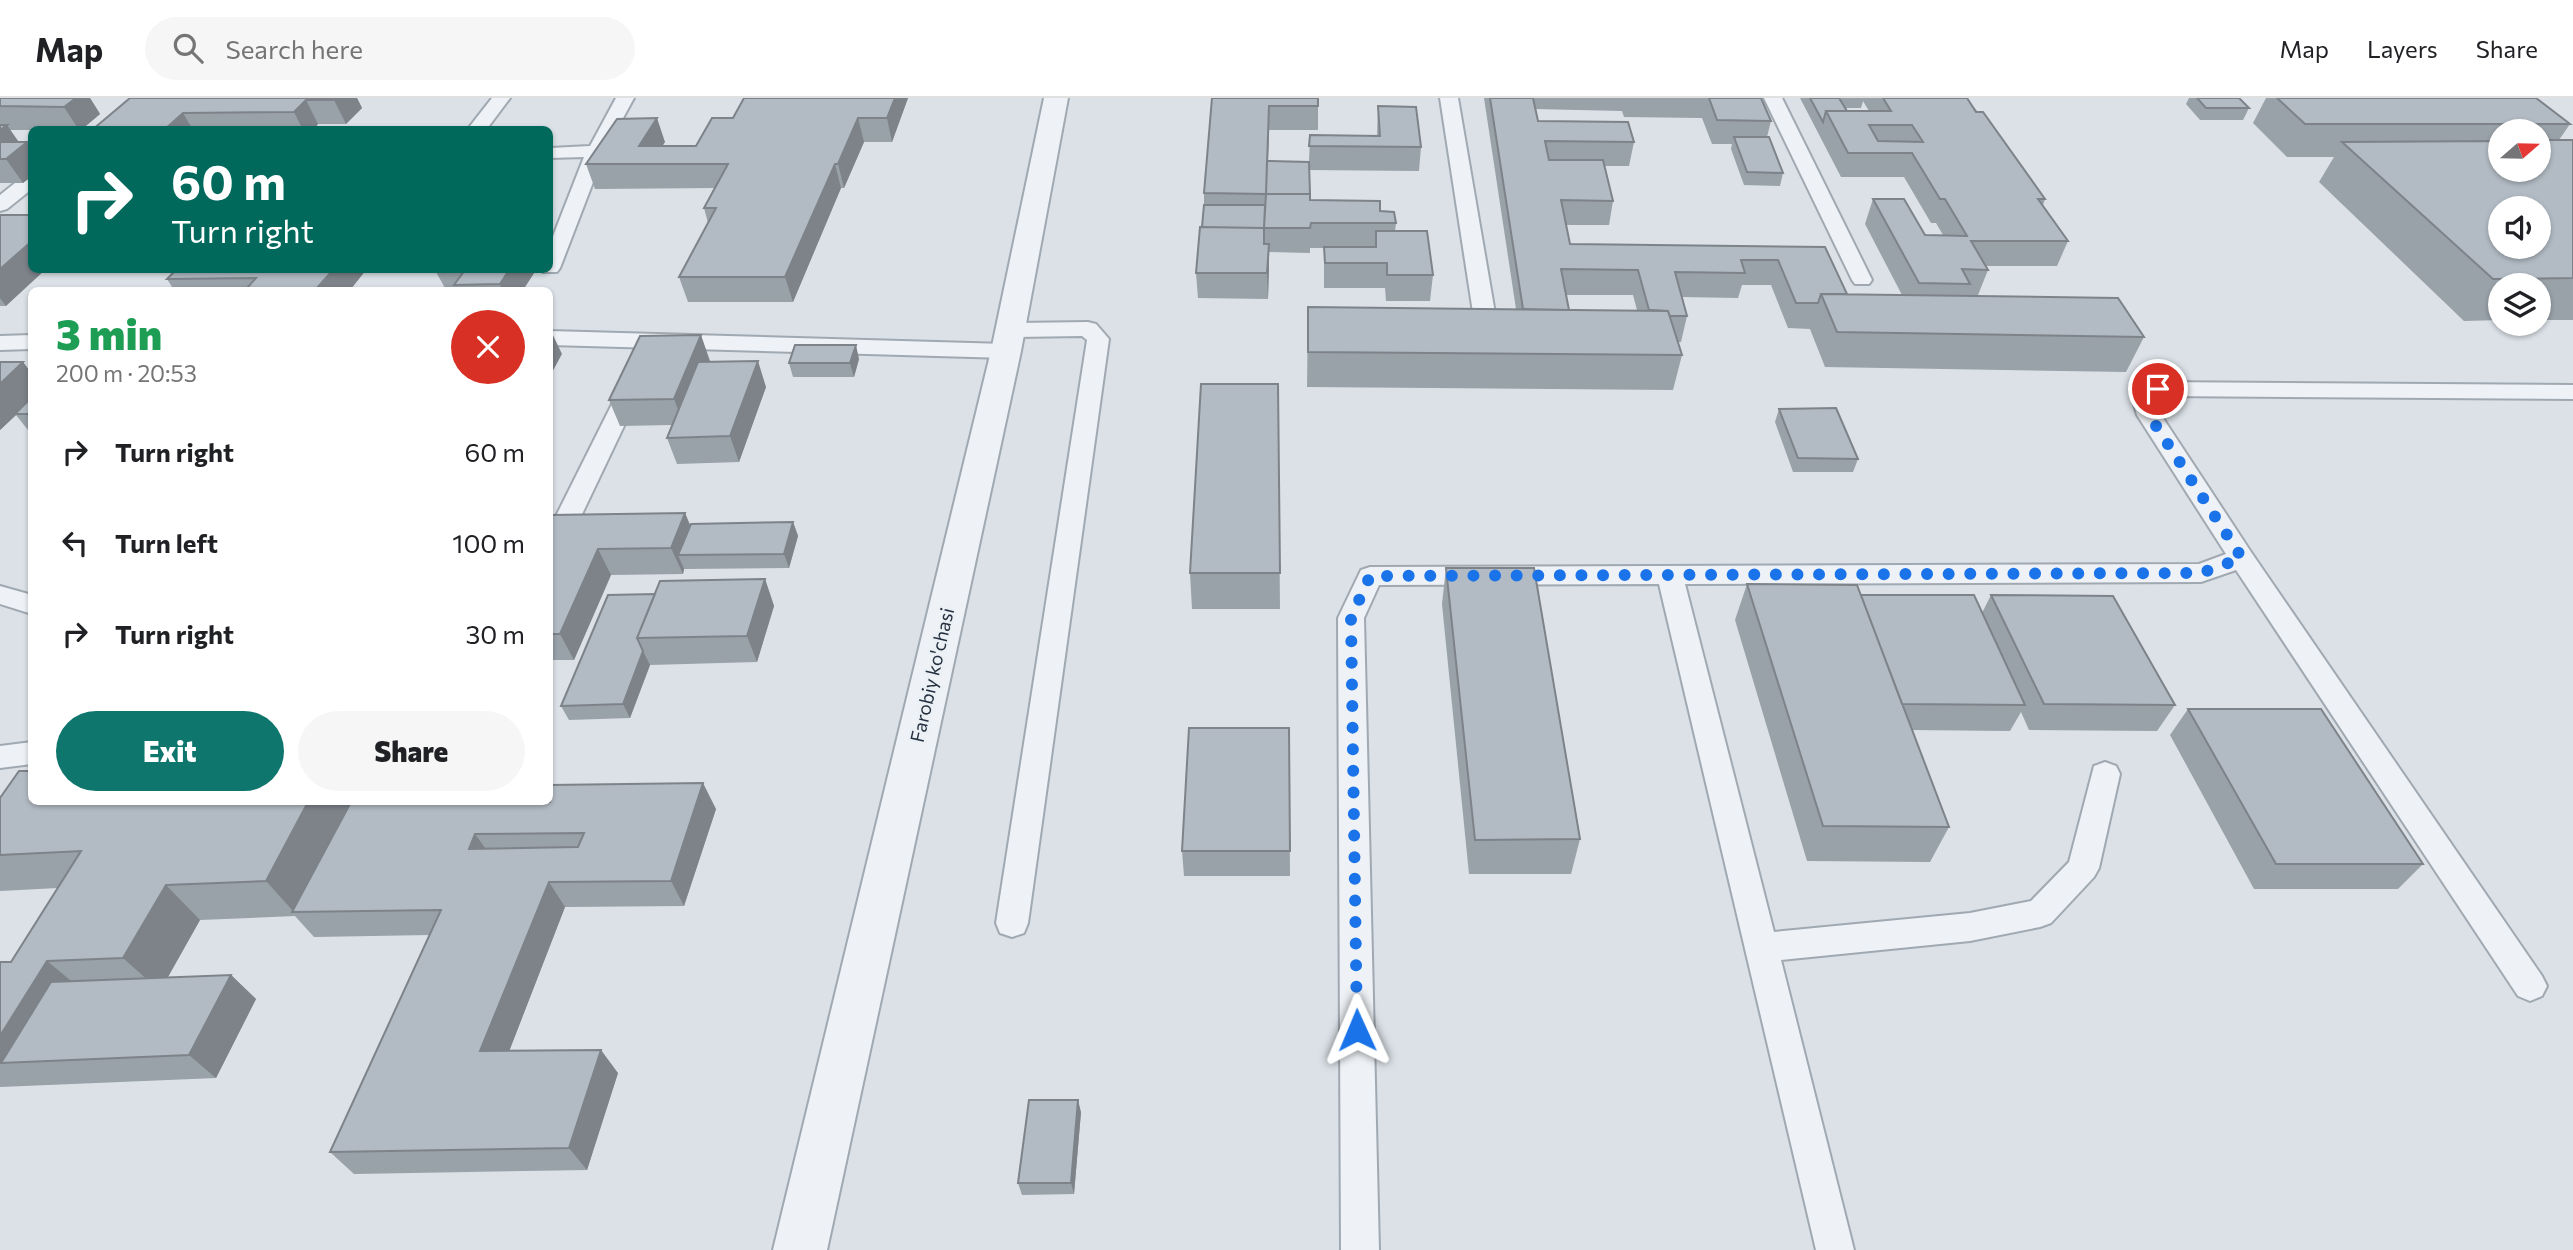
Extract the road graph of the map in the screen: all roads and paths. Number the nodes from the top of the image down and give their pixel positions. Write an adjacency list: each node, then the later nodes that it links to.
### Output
1 (501, 98): 6 (lane)
2 (625, 98): 7 (lane)
3 (1056, 98): 16 (street, Farobiy ko'chasi)
4 (1448, 98): 13 (lane)
5 (1773, 98): 12 (lane)
6 (479, 126)
7 (596, 151): 8 (lane); 11 (lane)
8 (553, 153)
9 (27, 187): 10 (lane)
10 (0, 205)
11 (553, 259)
12 (1862, 280)
13 (1485, 319)
14 (553, 338): 15 (lane)
15 (654, 341): 16 (lane); 20 (lane)
16 (1008, 341): 26 (lane); 29 (street, Farobiy ko'chasi)
17 (28, 342): 18 (lane)
18 (0, 343)
19 (2573, 392): 21 (lane)
20 (553, 542)
21 (2242, 558): 22 (lane); 28 (lane)
22 (1670, 575): 27 (lane); 30 (lane)
23 (0, 595): 24 (lane)
24 (28, 604)
25 (2105, 774): 27 (lane)
26 (1012, 923)
27 (1760, 948): 31 (lane)
28 (2530, 986)
29 (800, 1250)
30 (1360, 1250)
31 (1835, 1250)

